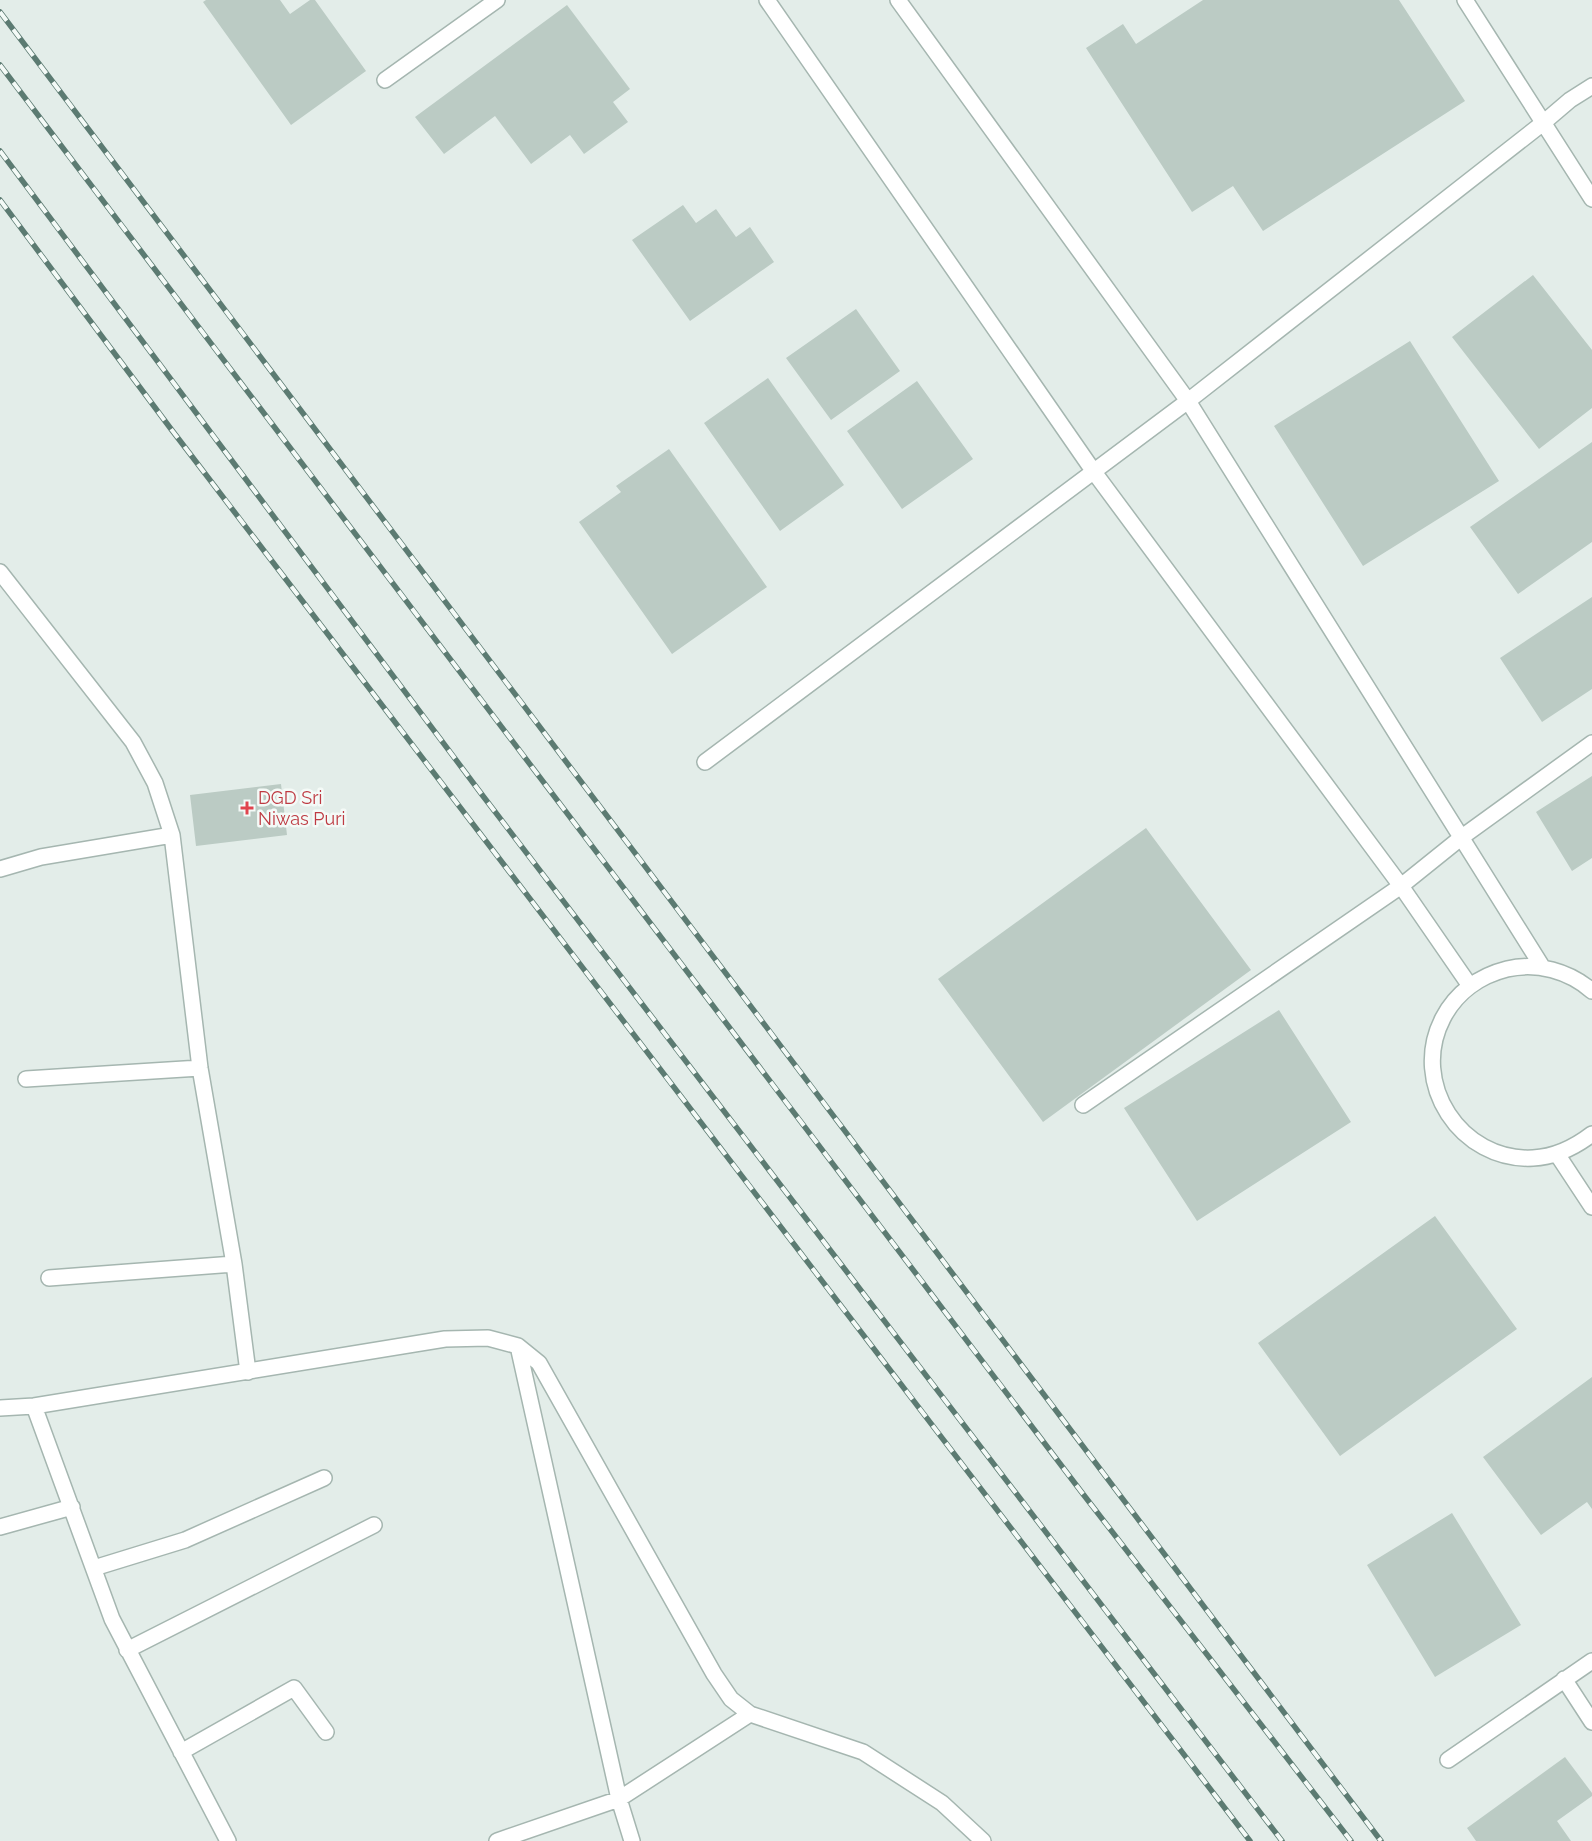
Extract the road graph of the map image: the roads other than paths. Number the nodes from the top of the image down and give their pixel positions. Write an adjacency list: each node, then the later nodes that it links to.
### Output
1 (497, 0): 5 (street)
2 (767, 0): 10 (street)
3 (898, 0): 9 (street)
4 (1465, 0): 7 (street)
5 (385, 80)
6 (1592, 86): 7 (street)
7 (1543, 123): 8 (street); 9 (street)
8 (1592, 199)
9 (1188, 401): 10 (street); 15 (street)
10 (1094, 472): 13 (street); 17 (street)
11 (0, 572): 14 (street)
12 (1592, 743): 15 (street)
13 (705, 762)
14 (172, 835): 16 (street); 21 (street)
15 (1462, 837): 17 (street); 18 (street)
16 (0, 869)
17 (1401, 886): 19 (street); 23 (street)
18 (1543, 968): 19 (street); 20 (street)
19 (1470, 986): 25 (street)
20 (1592, 991)
21 (200, 1068): 22 (street); 27 (street)
22 (26, 1079)
23 (1083, 1106)
24 (1592, 1134): 25 (street)
25 (1556, 1154): 26 (street)
26 (1592, 1207)
27 (234, 1264): 28 (street); 30 (street)
28 (50, 1278)
29 (518, 1346): 30 (street); 41 (street); 46 (street)
30 (248, 1372): 31 (street)
31 (34, 1406): 32 (street); 34 (street)
32 (0, 1408)
33 (324, 1478): 37 (street)
34 (72, 1507): 36 (street); 37 (street)
35 (374, 1525): 38 (street)
36 (0, 1527)
37 (94, 1568): 38 (street)
38 (127, 1650): 44 (street)
39 (1592, 1661): 40 (street)
40 (1564, 1679): 42 (street); 45 (street)
41 (750, 1714): 46 (street); 50 (street)
42 (1592, 1722)
43 (326, 1732): 44 (street)
44 (181, 1752): 47 (street)
45 (1448, 1760)
46 (619, 1799): 48 (street); 49 (street)
47 (228, 1841)
48 (497, 1841)
49 (632, 1841)
50 (983, 1841)

